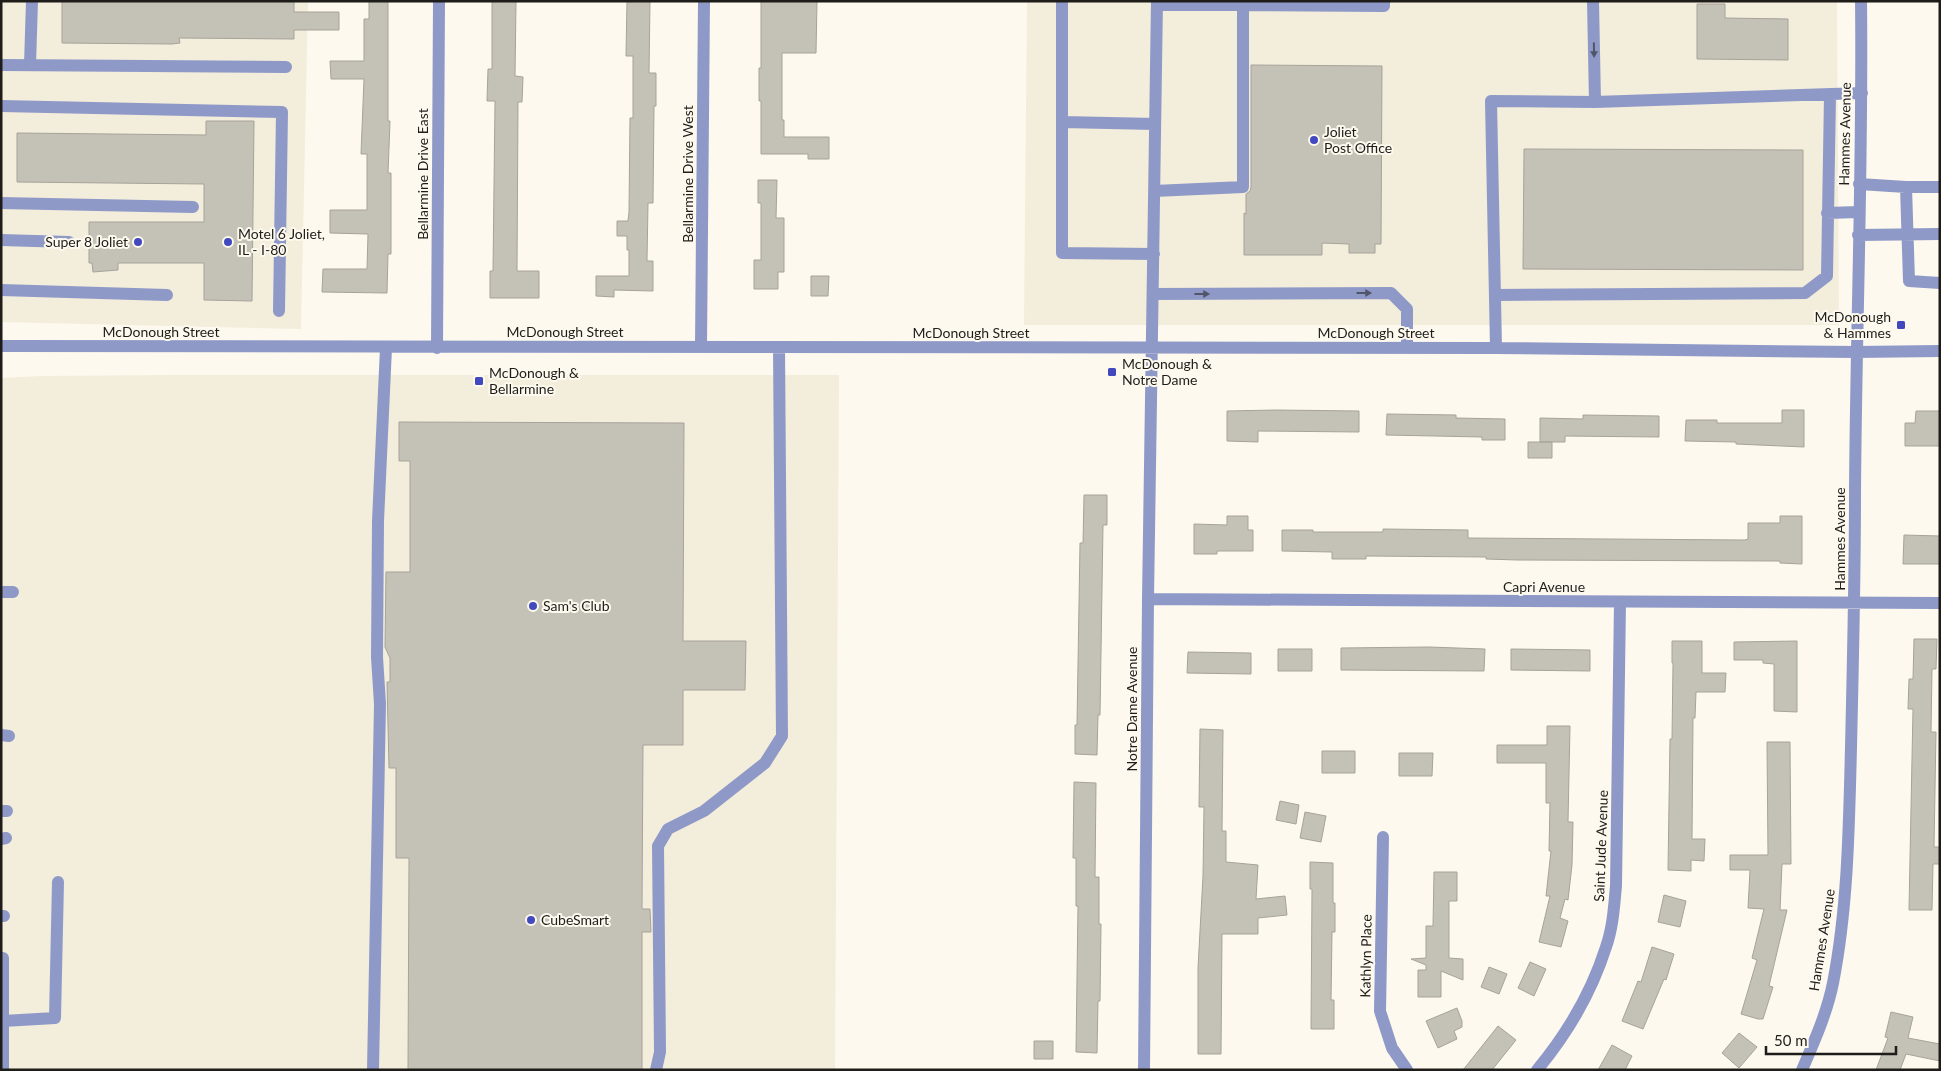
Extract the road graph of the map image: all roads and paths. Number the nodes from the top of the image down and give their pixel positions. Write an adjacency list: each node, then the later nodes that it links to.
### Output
1 (32, 1): 11 (street)
2 (440, 1): 43 (street, Bellarmine Drive East)
3 (704, 1): 40 (street, Bellarmine Drive West)
4 (1062, 1): 17 (street)
5 (1384, 1): 9 (street)
6 (1593, 1): 15 (street, one-way to 15)
7 (1861, 1): 13 (street, Hammes Avenue)
8 (1157, 3): 9 (street); 18 (street, Notre Dame Avenue)
9 (1243, 5): 22 (street)
10 (1, 65): 11 (street)
11 (30, 65): 12 (street)
12 (286, 67)
13 (1862, 93): 14 (street); 19 (street, Hammes Avenue)
14 (1830, 95): 15 (street); 26 (street)
15 (1595, 102): 37 (street)
16 (1, 106): 38 (street)
17 (1062, 122): 18 (street); 32 (street)
18 (1155, 124): 22 (street, Notre Dame Avenue)
19 (1859, 184): 20 (street); 25 (street, Hammes Avenue)
20 (1906, 187): 21 (street); 27 (street)
21 (1940, 187)
22 (1154, 191): 32 (street, Notre Dame Avenue)
23 (1, 203): 24 (street)
24 (193, 207)
25 (1859, 212): 26 (street); 29 (street, Hammes Avenue)
26 (1827, 213): 37 (street)
27 (1907, 234): 28 (street); 29 (street); 33 (street)
28 (1940, 234)
29 (1858, 235): 48 (street, Hammes Avenue)
30 (1, 240): 31 (street)
31 (69, 242)
32 (1154, 254): 36 (street, Notre Dame Avenue)
33 (1940, 283)
34 (1, 290): 35 (street)
35 (167, 294)
36 (1153, 294): 44 (street, Notre Dame Avenue); 45 (street, one-way to 45)
37 (1495, 295): 46 (street)
38 (279, 311)
39 (1, 346): 42 (street, McDonough Street)
40 (701, 347): 41 (street, McDonough Street); 43 (street, McDonough Street)
41 (779, 347): 44 (street, McDonough Street); 60 (street)
42 (386, 348): 43 (street, McDonough Street); 59 (street)
43 (437, 348)
44 (1152, 348): 45 (street, McDonough Street); 49 (street, Notre Dame Avenue)
45 (1407, 348): 46 (street, McDonough Street)
46 (1496, 348): 48 (street, McDonough Street)
47 (1940, 351): 48 (street, McDonough Street)
48 (1856, 352): 51 (street, Hammes Avenue)
49 (1148, 599): 50 (street, Capri Avenue); 61 (street, Notre Dame Avenue)
50 (1620, 602): 51 (street, Capri Avenue); 63 (street, Saint Jude Avenue)
51 (1854, 602): 52 (street, Capri Avenue); 64 (street, Hammes Avenue)
52 (1940, 603)
53 (1383, 837): 62 (street, Kathlyn Place)
54 (58, 882): 57 (street)
55 (2, 958): 56 (street)
56 (2, 987): 57 (street)
57 (3, 1021): 58 (street)
58 (3, 1070)
59 (373, 1070)
60 (656, 1070)
61 (1144, 1070)
62 (1407, 1070)
63 (1537, 1070)
64 (1802, 1070)

